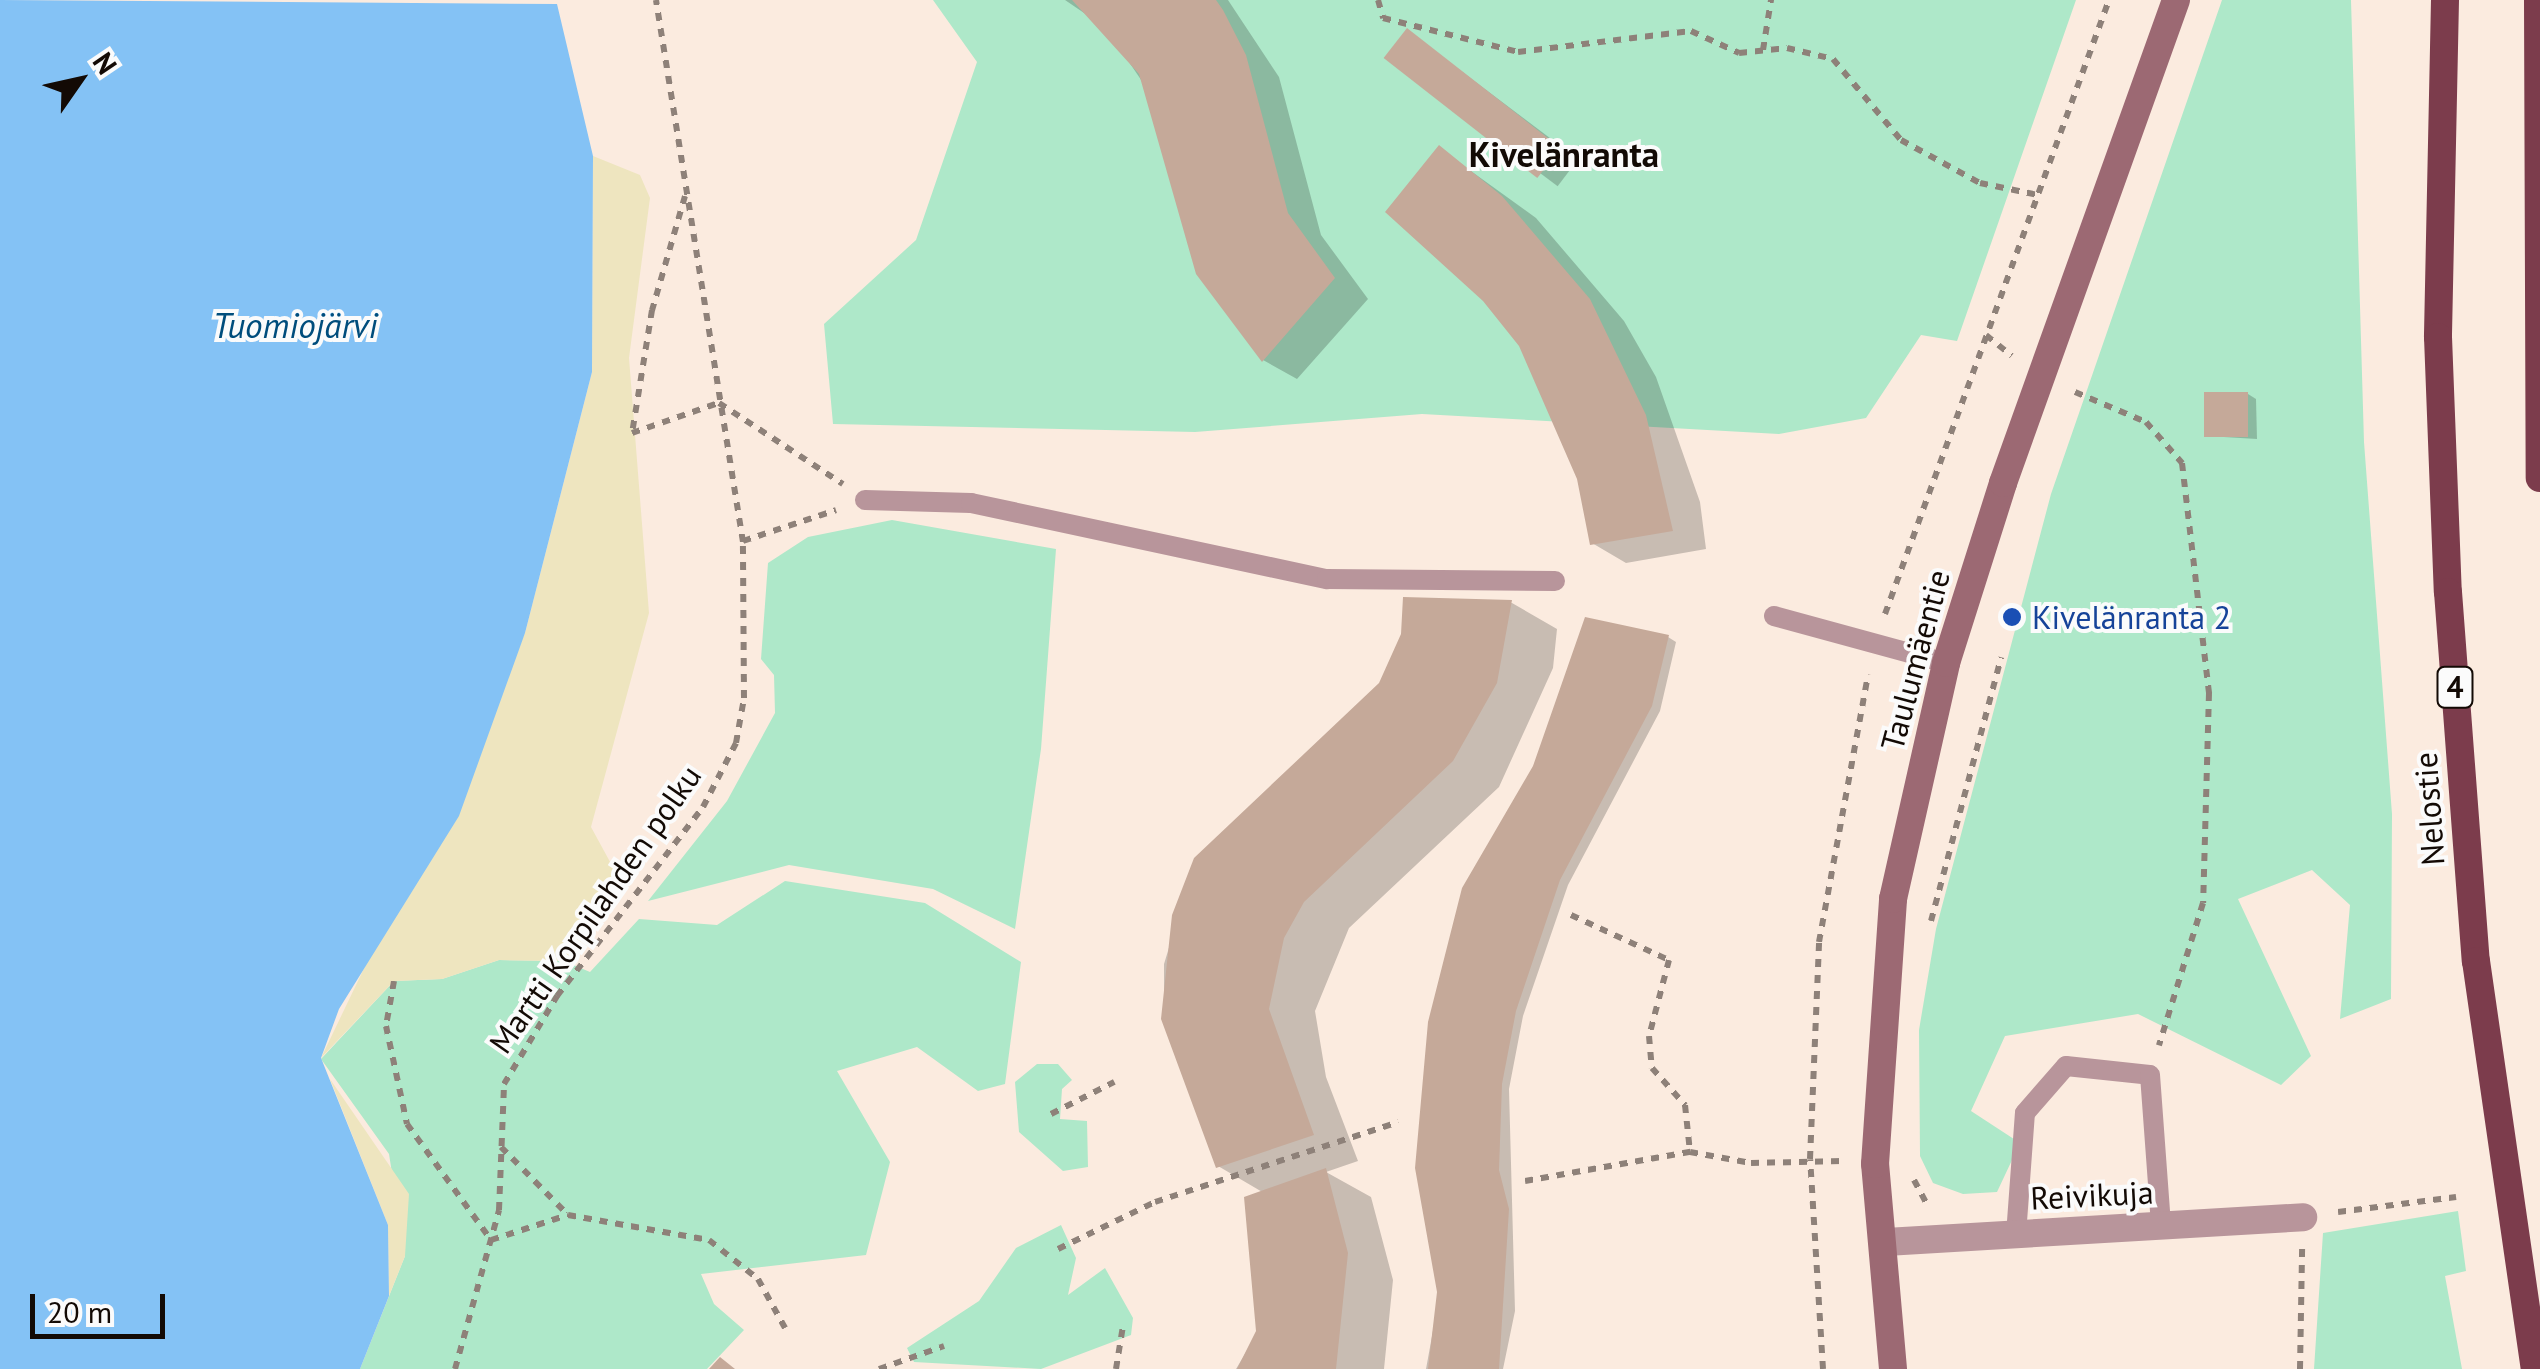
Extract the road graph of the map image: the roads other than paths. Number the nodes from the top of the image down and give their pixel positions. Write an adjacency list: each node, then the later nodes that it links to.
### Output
1 (2176, 0): 8 (main road, Taulumäentie)
2 (2445, 0): 14 (highway, Nelostie / 4)
3 (2538, 0): 4 (highway)
4 (2540, 478)
5 (865, 500): 6 (lane)
6 (1555, 581)
7 (1774, 616): 8 (lane)
8 (1946, 663): 12 (main road, Taulumäentie)
9 (2303, 1217): 10 (street, Reivikuja)
10 (2161, 1226): 11 (street, Reivikuja); 11 (lane)
11 (2016, 1234): 12 (street, Reivikuja)
12 (1886, 1242): 13 (main road, Taulumäentie)
13 (1893, 1369)
14 (2535, 1369)

